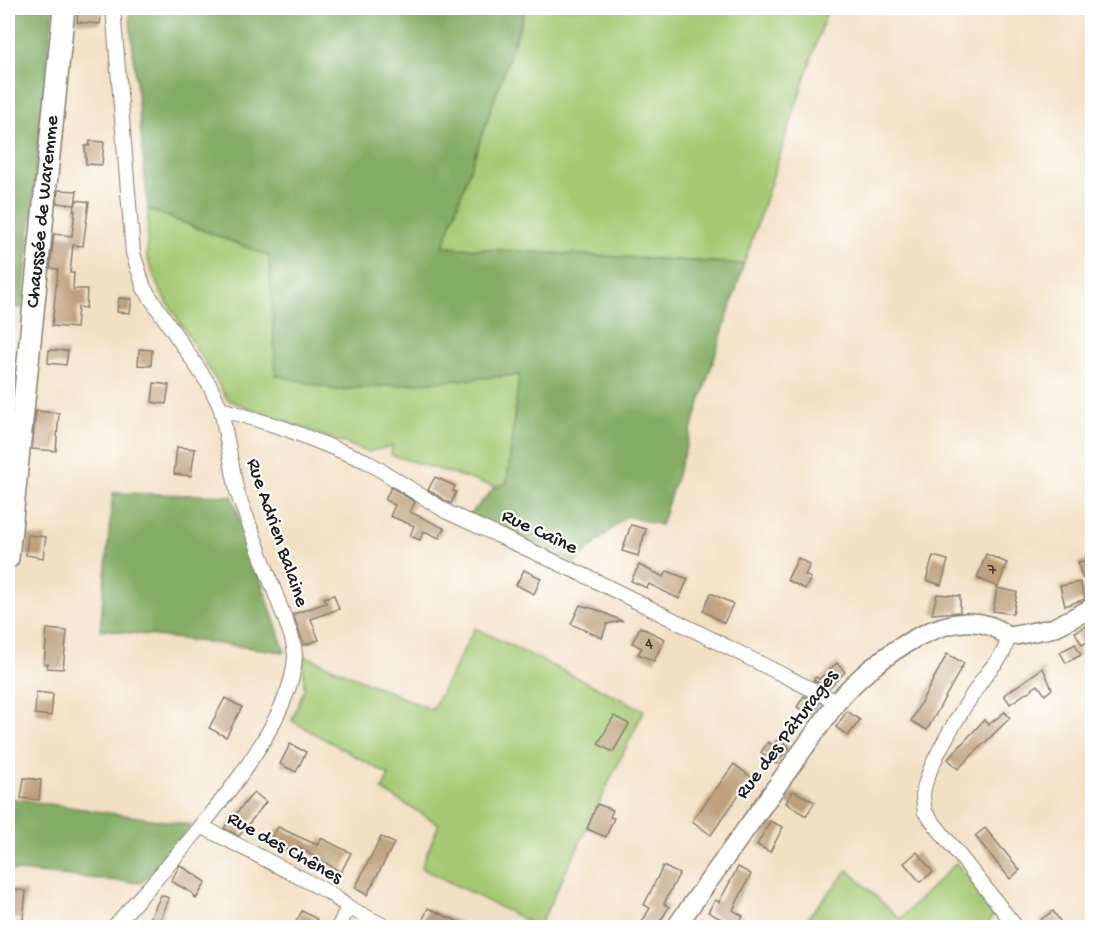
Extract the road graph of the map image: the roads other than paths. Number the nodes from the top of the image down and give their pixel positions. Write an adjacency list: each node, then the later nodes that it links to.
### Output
1 (64, 8): 4 (main road, Chaussée de Waremme)
2 (113, 8): 3 (street, Rue Adrien Balaine)
3 (221, 410): 7 (street, Rue Caîne); 8 (street, Rue Adrien Balaine)
4 (8, 558)
5 (1092, 608): 6 (street)
6 (1008, 637): 7 (street, Rue des Pâturages); 14 (street)
7 (837, 702): 13 (street, Rue des Pâturages)
8 (201, 826): 9 (street, Rue des Chênes); 10 (street, Rue Adrien Balaine)
9 (348, 907): 11 (street, Rue des Chênes); 12 (street, Rue des Chênes)
10 (113, 927)
11 (338, 927)
12 (388, 927)
13 (675, 927)
14 (1017, 927)

